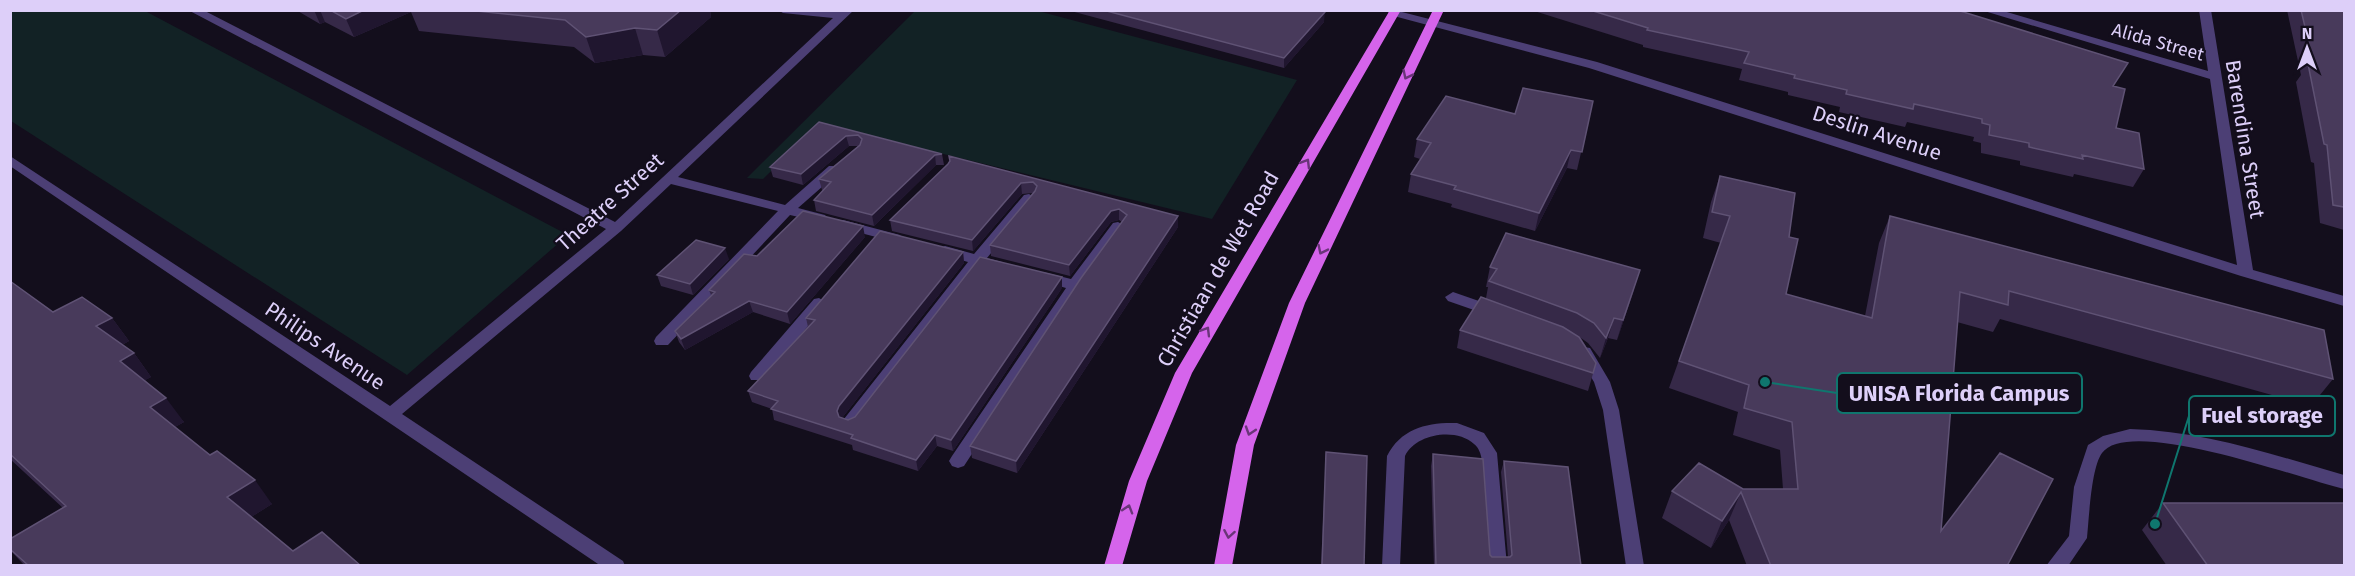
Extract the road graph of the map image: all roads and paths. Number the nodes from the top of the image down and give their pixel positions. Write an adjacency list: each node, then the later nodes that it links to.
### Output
1 (193, 10): 16 (street)
2 (783, 10): 6 (street)
3 (1986, 10): 8 (street, Alida Street)
4 (2205, 10): 8 (street, Barendina Street)
5 (1395, 12): 7 (street, Deslin Avenue); 37 (main road, Christiaan de Wet Road, one-way to 5)
6 (846, 13): 11 (street, Theatre Street)
7 (1435, 16): 22 (street, Deslin Avenue); 38 (main road, one-way to 38)
8 (2216, 77): 22 (street, Barendina Street)
9 (847, 158): 13 (street)
10 (10, 160): 32 (street, Philips Avenue)
11 (669, 179): 13 (street); 16 (street, Theatre Street)
12 (1029, 198): 20 (street)
13 (788, 209): 17 (street); 29 (street)
14 (895, 218): 17 (street)
15 (1118, 226): 24 (street)
16 (616, 228): 32 (street, Theatre Street)
17 (875, 238): 18 (street)
18 (911, 242)
19 (933, 248): 20 (street)
20 (977, 260): 21 (street); 33 (street)
21 (1010, 268)
22 (2246, 273): 27 (street, Deslin Avenue)
23 (1032, 274): 24 (street)
24 (1075, 285): 34 (street)
25 (825, 296): 31 (street)
26 (1454, 297): 28 (street)
27 (2344, 301)
28 (1509, 318)
29 (662, 341)
30 (1573, 344): 41 (street)
31 (757, 376)
32 (390, 416): 36 (street, Philips Avenue)
33 (850, 423)
34 (958, 461)
35 (2344, 483): 42 (street)
36 (616, 566)
37 (1113, 566)
38 (1223, 566)
39 (1391, 566): 40 (street)
40 (1498, 566)
41 (1635, 566)
42 (2055, 566)

